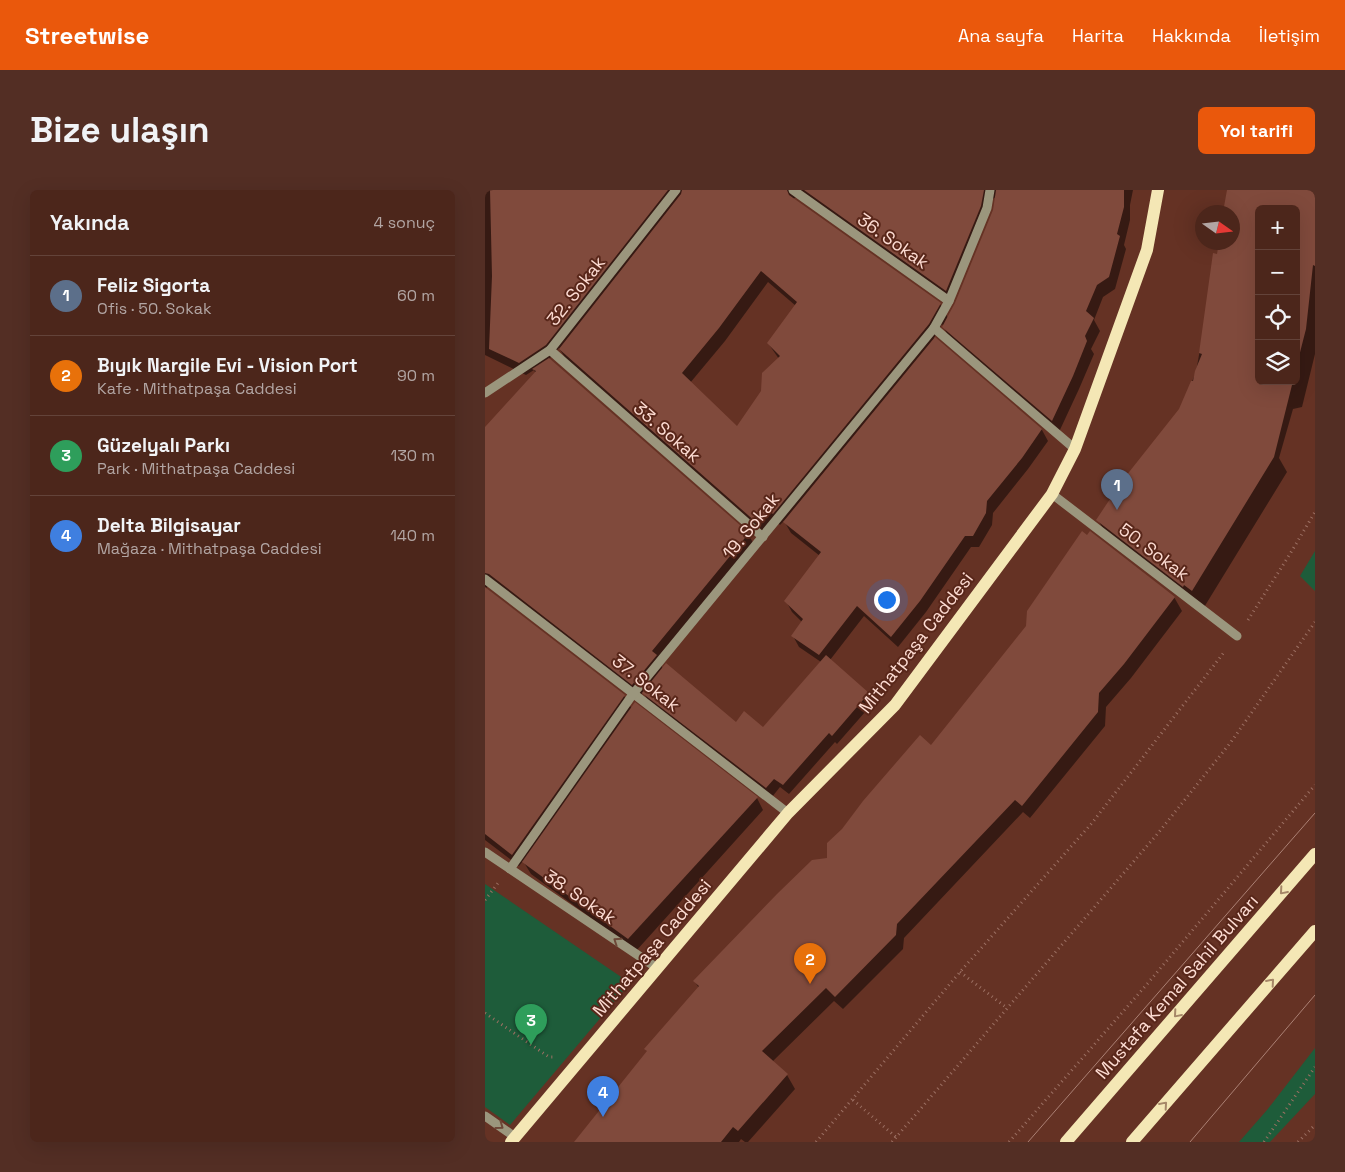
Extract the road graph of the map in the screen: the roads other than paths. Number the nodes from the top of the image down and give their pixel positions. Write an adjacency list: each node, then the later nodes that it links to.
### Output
1 (676, 190): 7 (street, 32. Sokak)
2 (793, 190): 5 (street, 36. Sokak)
3 (990, 190): 5 (street, 19. Sokak)
4 (1158, 190): 9 (main road, Mithatpaşa Caddesi)
5 (949, 300): 6 (street, 19. Sokak)
6 (934, 328): 9 (street); 11 (street, 19. Sokak)
7 (550, 350): 8 (street, 32. Sokak); 11 (street, 33. Sokak)
8 (485, 393)
9 (1075, 449): 10 (main road, Mithatpaşa Caddesi)
10 (1052, 494): 13 (street, 50. Sokak); 15 (main road, Mithatpaşa Caddesi)
11 (763, 537): 14 (street, 19. Sokak)
12 (485, 579): 14 (street, 37. Sokak)
13 (1237, 636)
14 (633, 694): 15 (street, 37. Sokak); 18 (street, 19. Sokak)
15 (788, 813): 20 (main road, Mithatpaşa Caddesi)
16 (485, 852): 18 (street, 38. Sokak)
17 (1315, 854): 23 (main road, Mustafa Kemal Sahil Bulvarı, one-way to 23)
18 (510, 869): 20 (street, 38. Sokak, one-way to 18)
19 (1315, 931): 24 (main road, one-way to 19)
20 (657, 968): 22 (main road, Mithatpaşa Caddesi)
21 (485, 1116): 22 (street, one-way to 22)
22 (513, 1139)
23 (1066, 1142)
24 (1133, 1142)

